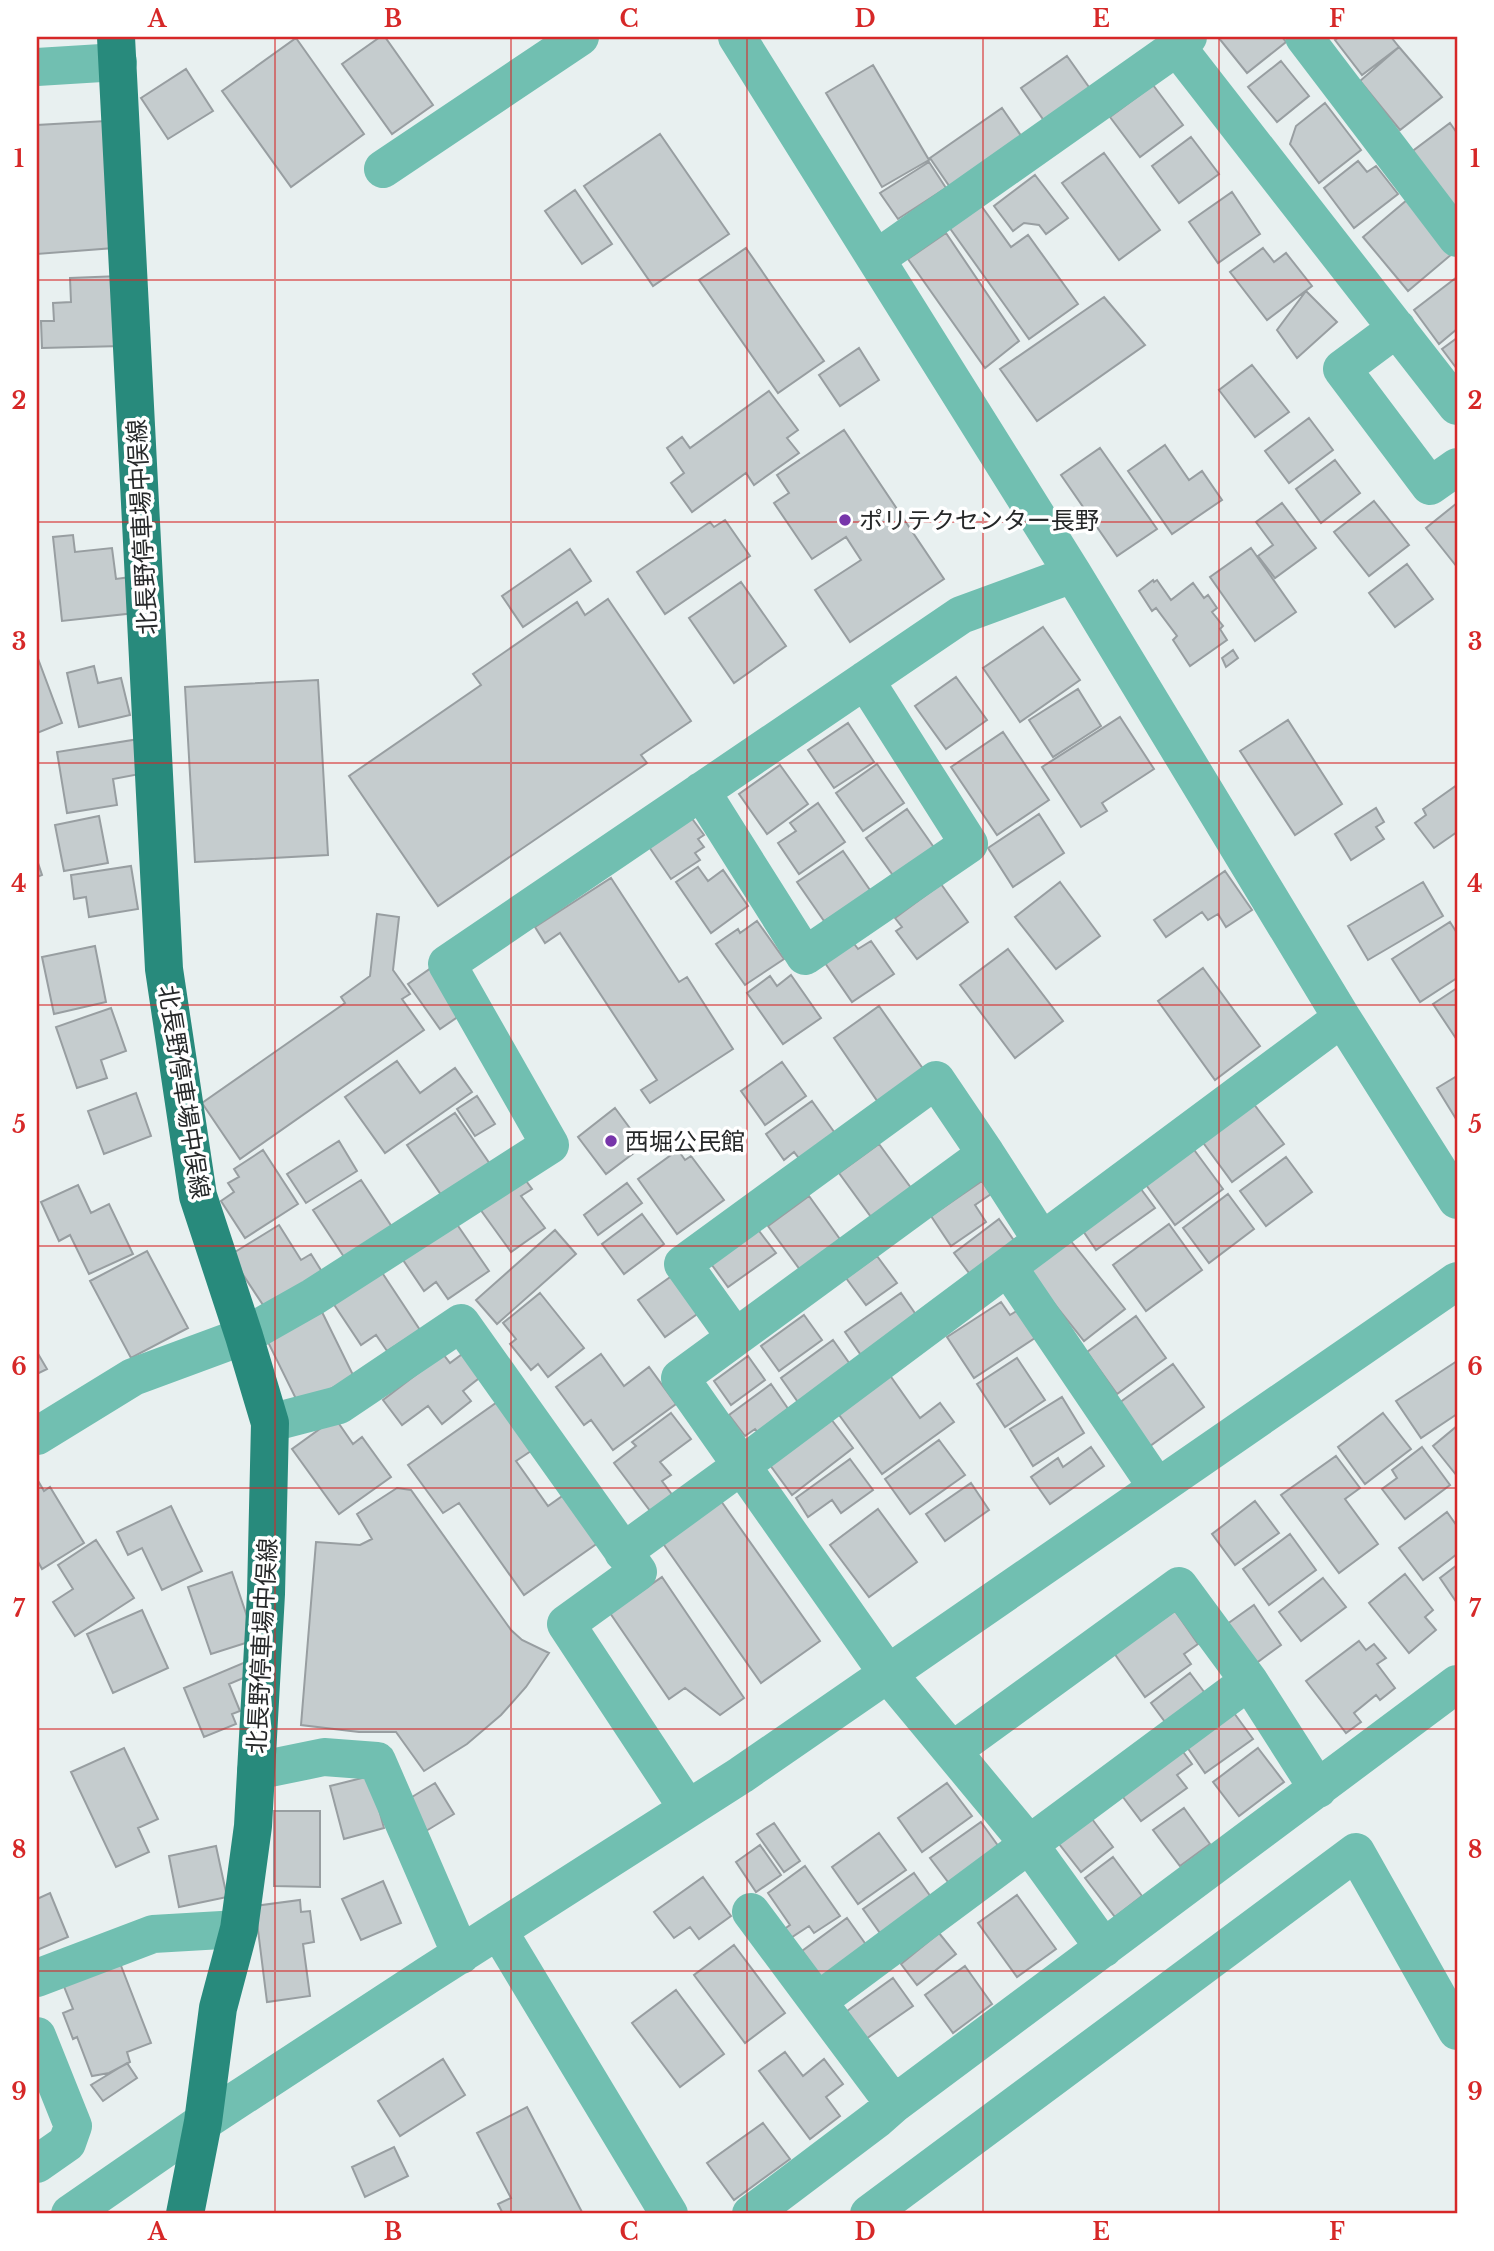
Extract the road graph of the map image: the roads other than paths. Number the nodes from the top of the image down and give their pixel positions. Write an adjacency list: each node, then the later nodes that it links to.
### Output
1 (580, 37): 7 (street)
2 (737, 37): 9 (street)
3 (1304, 37): 8 (street)
4 (1183, 42): 9 (street); 10 (street)
5 (117, 50): 6 (street); 22 (main road, 北長野停車場中俣線)
6 (37, 67)
7 (383, 169)
8 (1457, 237)
9 (876, 259): 13 (street)
10 (1396, 328): 11 (street); 12 (street)
11 (1457, 406)
12 (1457, 467)
13 (1073, 574): 14 (street); 16 (street)
14 (864, 680): 15 (street); 15 (street)
15 (701, 791): 22 (street)
16 (1342, 1018): 18 (street); 19 (street)
17 (986, 1154): 19 (street); 23 (street); 23 (street)
18 (1457, 1200)
19 (1042, 1241): 20 (street)
20 (1008, 1267): 26 (street); 27 (street)
21 (1457, 1281): 27 (street)
22 (244, 1335): 24 (main road, 北長野停車場中俣線); 25 (street)
23 (735, 1337): 26 (street)
24 (270, 1423): 28 (street); 33 (main road, 北長野停車場中俣線)
25 (37, 1436)
26 (741, 1466): 28 (street); 29 (street)
27 (1157, 1488): 29 (street)
28 (623, 1552): 35 (street)
29 (888, 1674): 32 (street); 35 (street)
30 (1249, 1681): 32 (street); 34 (street); 36 (street)
31 (1457, 1685): 34 (street)
32 (952, 1751): 36 (street)
33 (256, 1771): 38 (main road, 北長野停車場中俣線); 41 (street)
34 (1318, 1789): 40 (street)
35 (688, 1809): 39 (street)
36 (1029, 1844): 40 (street); 43 (street)
37 (751, 1912): 43 (street)
38 (239, 1929): 42 (street); 47 (main road, 北長野停車場中俣線)
39 (498, 1930): 41 (street); 51 (street)
40 (1104, 1948): 46 (street)
41 (461, 1955): 47 (street)
42 (37, 1978)
43 (818, 2001): 46 (street)
44 (1457, 2031): 53 (street)
45 (37, 2036): 48 (street)
46 (894, 2104): 52 (street)
47 (202, 2122): 49 (street); 50 (main road, 北長野停車場中俣線)
48 (37, 2164)
49 (70, 2214)
50 (185, 2214)
51 (669, 2214)
52 (751, 2214)
53 (869, 2214)

